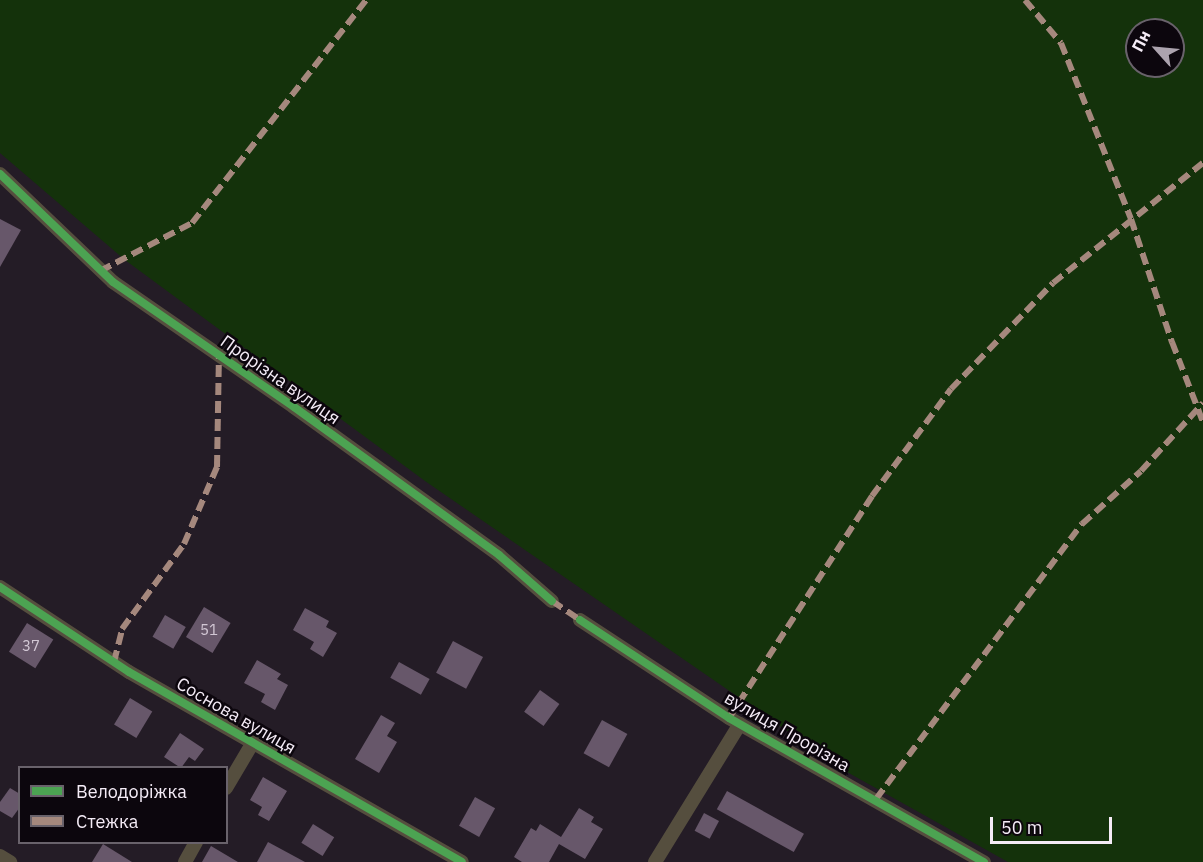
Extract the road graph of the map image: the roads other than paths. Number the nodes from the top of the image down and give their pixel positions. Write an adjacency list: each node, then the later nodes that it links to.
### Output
1 (0, 174): 3 (street, Прорізна вулиця)
2 (0, 587): 6 (street, Соснова вулиця)
3 (552, 601)
4 (580, 620): 5 (street, вулиця Прорізна)
5 (740, 724): 13 (street); 14 (street, вулиця Прорізна)
6 (252, 744): 7 (street); 12 (street, Соснова вулиця)
7 (228, 785)
8 (195, 844): 11 (street)
9 (0, 856): 10 (street)
10 (10, 862)
11 (185, 862)
12 (462, 862)
13 (655, 862)
14 (984, 862)

